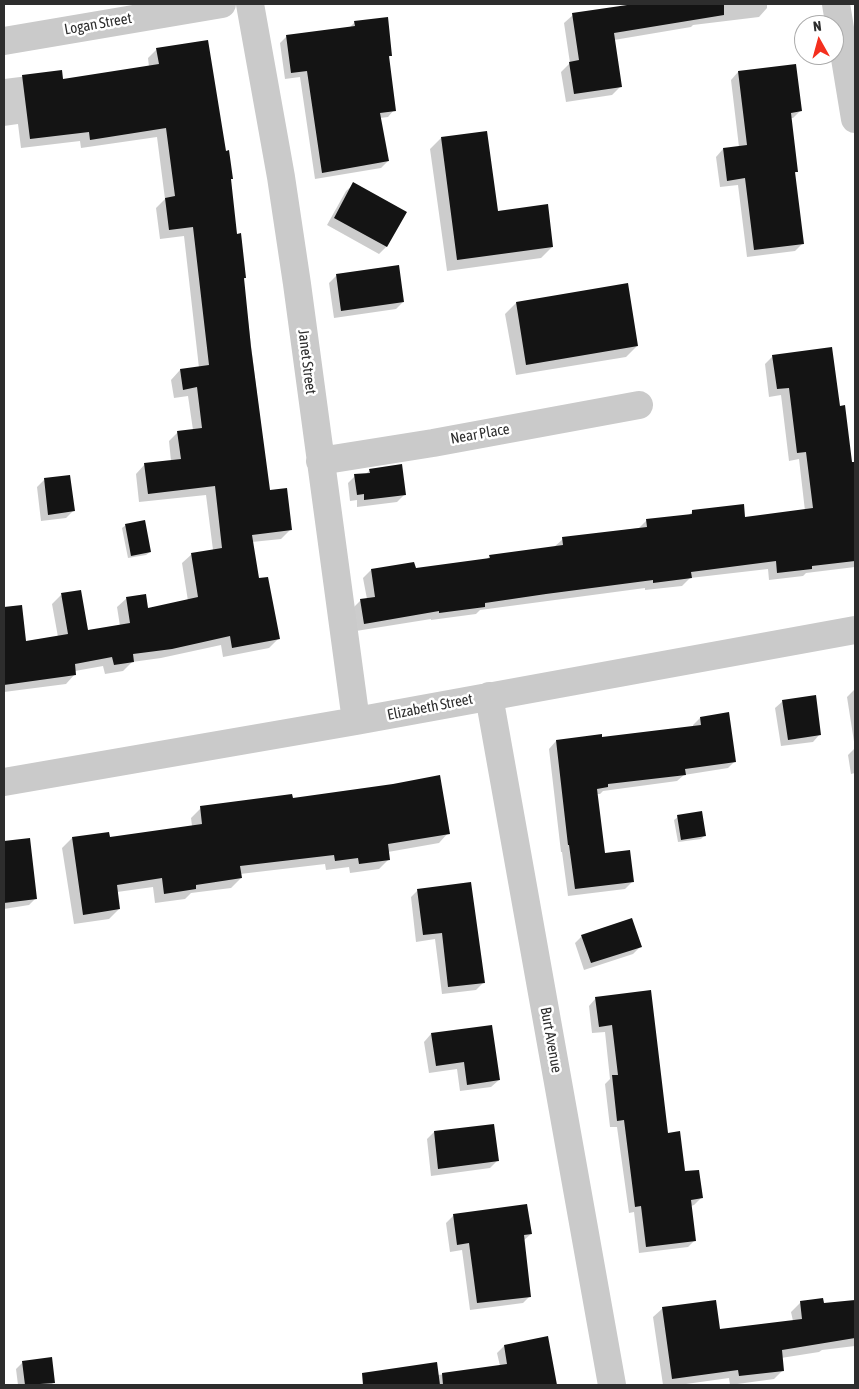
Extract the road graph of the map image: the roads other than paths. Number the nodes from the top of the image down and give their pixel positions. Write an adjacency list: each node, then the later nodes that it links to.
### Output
1 (222, 4): 4 (street, Logan Street)
2 (250, 4): 7 (street, Janet Street)
3 (836, 4): 5 (street)
4 (4, 41)
5 (855, 119)
6 (639, 405): 7 (street, Near Place)
7 (320, 461): 10 (street, Janet Street)
8 (855, 630): 9 (street, Elizabeth Street)
9 (489, 696): 10 (street, Elizabeth Street); 12 (street, Burt Avenue)
10 (356, 721): 11 (street, Elizabeth Street)
11 (4, 782)
12 (612, 1385)

